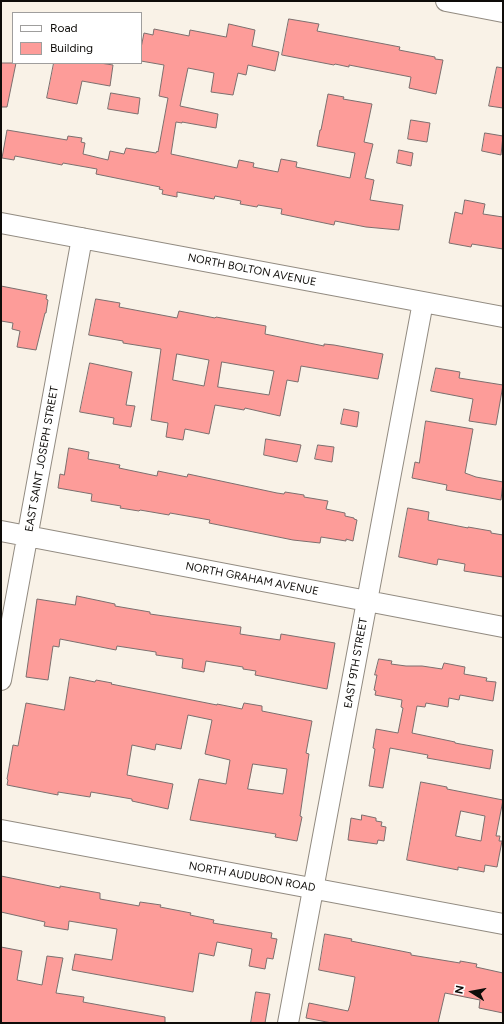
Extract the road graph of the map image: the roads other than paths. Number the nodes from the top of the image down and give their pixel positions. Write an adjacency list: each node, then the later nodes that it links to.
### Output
1 (446, 1): 2 (street)
2 (503, 12)
3 (1, 223): 4 (street, NORTH BOLTON AVENUE)
4 (82, 238): 5 (street, NORTH BOLTON AVENUE); 8 (street, EAST SAINT JOSEPH STREET)
5 (423, 302): 6 (street, NORTH BOLTON AVENUE); 9 (street, EAST 9TH STREET)
6 (503, 317)
7 (1, 531): 8 (street, NORTH GRAHAM AVENUE)
8 (28, 536): 9 (street, NORTH GRAHAM AVENUE); 11 (street, EAST SAINT JOSEPH STREET)
9 (367, 601): 10 (street, NORTH GRAHAM AVENUE); 13 (street, EAST 9TH STREET)
10 (503, 627)
11 (1, 680)
12 (1, 830): 13 (street, NORTH AUDUBON ROAD)
13 (313, 888): 14 (street, NORTH AUDUBON ROAD); 15 (street, EAST 9TH STREET)
14 (503, 924)
15 (288, 1023)

